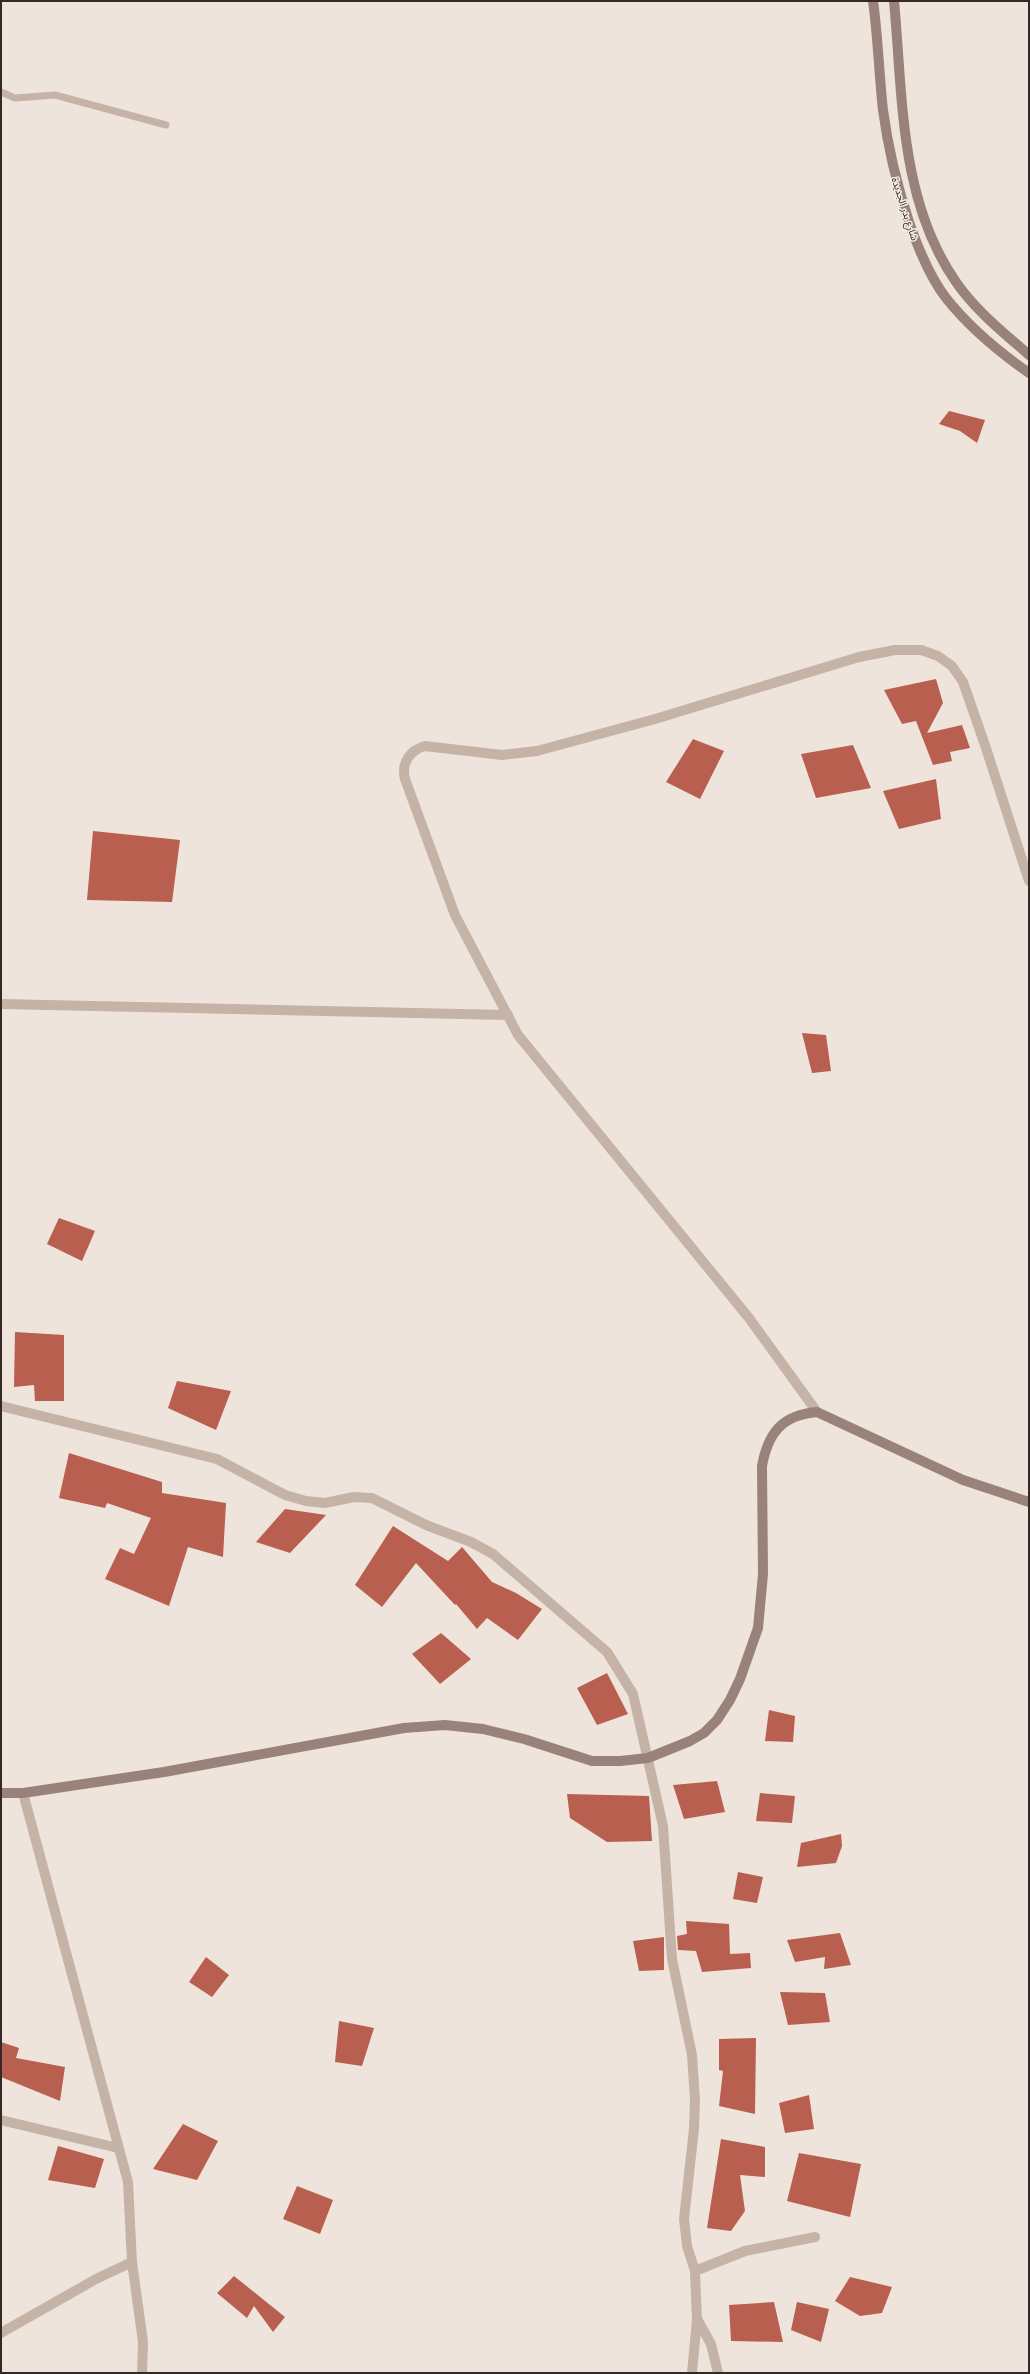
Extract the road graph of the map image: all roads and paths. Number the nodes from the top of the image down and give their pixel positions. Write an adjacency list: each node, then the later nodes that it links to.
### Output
1 (873, 1): 6 (street, شارع بدر الجديدة)
2 (894, 1): 5 (street, شارع بدر الجديدة)
3 (1, 92): 4 (lane)
4 (166, 125)
5 (1029, 355)
6 (1029, 373)
7 (1029, 881): 9 (street)
8 (1, 1004): 9 (street)
9 (508, 1015): 11 (street)
10 (1, 1406): 13 (street)
11 (817, 1412): 12 (street); 13 (street)
12 (1029, 1502)
13 (648, 1758): 15 (street); 20 (street)
14 (1, 1793): 15 (street)
15 (22, 1793): 17 (street)
16 (1, 2120): 17 (street)
17 (118, 2148): 19 (street)
18 (816, 2237): 20 (street)
19 (132, 2262): 22 (street); 23 (street)
20 (695, 2271): 21 (street)
21 (697, 2320): 24 (street); 25 (street)
22 (1, 2333)
23 (142, 2373)
24 (692, 2373)
25 (718, 2373)

